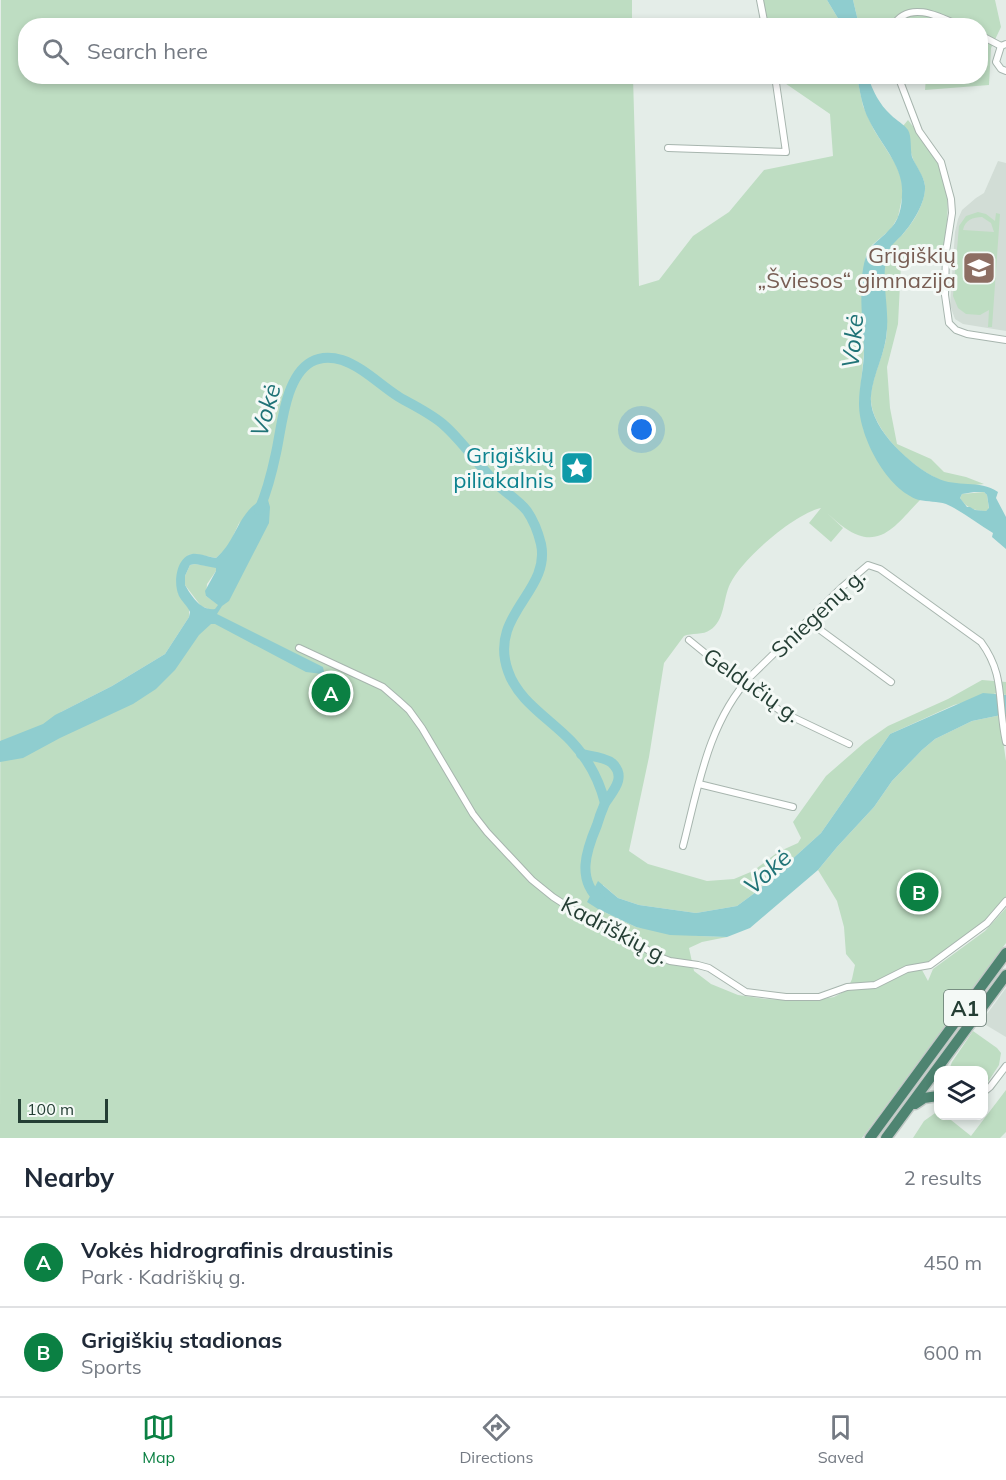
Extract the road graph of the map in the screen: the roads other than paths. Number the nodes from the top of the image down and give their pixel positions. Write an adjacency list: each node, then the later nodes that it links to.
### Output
1 (760, 0): 2 (street)
2 (763, 18)
3 (900, 18): 4 (street)
4 (939, 18)
5 (988, 38): 6 (street)
6 (1004, 45): 7 (street)
7 (1006, 71)
8 (776, 84): 10 (street)
9 (901, 84): 11 (street)
10 (668, 148)
11 (1006, 340)
12 (808, 621): 15 (street); 16 (street, Sniegenų g.); 17 (street, Sniegenų g.)
13 (689, 640): 16 (street, Geldučių g.)
14 (299, 648): 22 (street, Kadriškių g.)
15 (891, 682)
16 (743, 684): 18 (street, Geldučių g.); 19 (street, Sniegenų g.)
17 (1006, 742)
18 (849, 744)
19 (699, 784): 20 (street); 21 (street, Sniegenų g.)
20 (793, 807)
21 (683, 846)
22 (1006, 902)
23 (1006, 953): 31 (highway, A1)
24 (1006, 975): 25 (highway, A1)
25 (957, 1041): 26 (highway); 30 (highway, A1)
26 (948, 1066)
27 (1006, 1066): 28 (street)
28 (988, 1089)
29 (934, 1096): 30 (highway)
30 (905, 1112): 32 (highway, A1)
31 (870, 1138)
32 (886, 1138)

